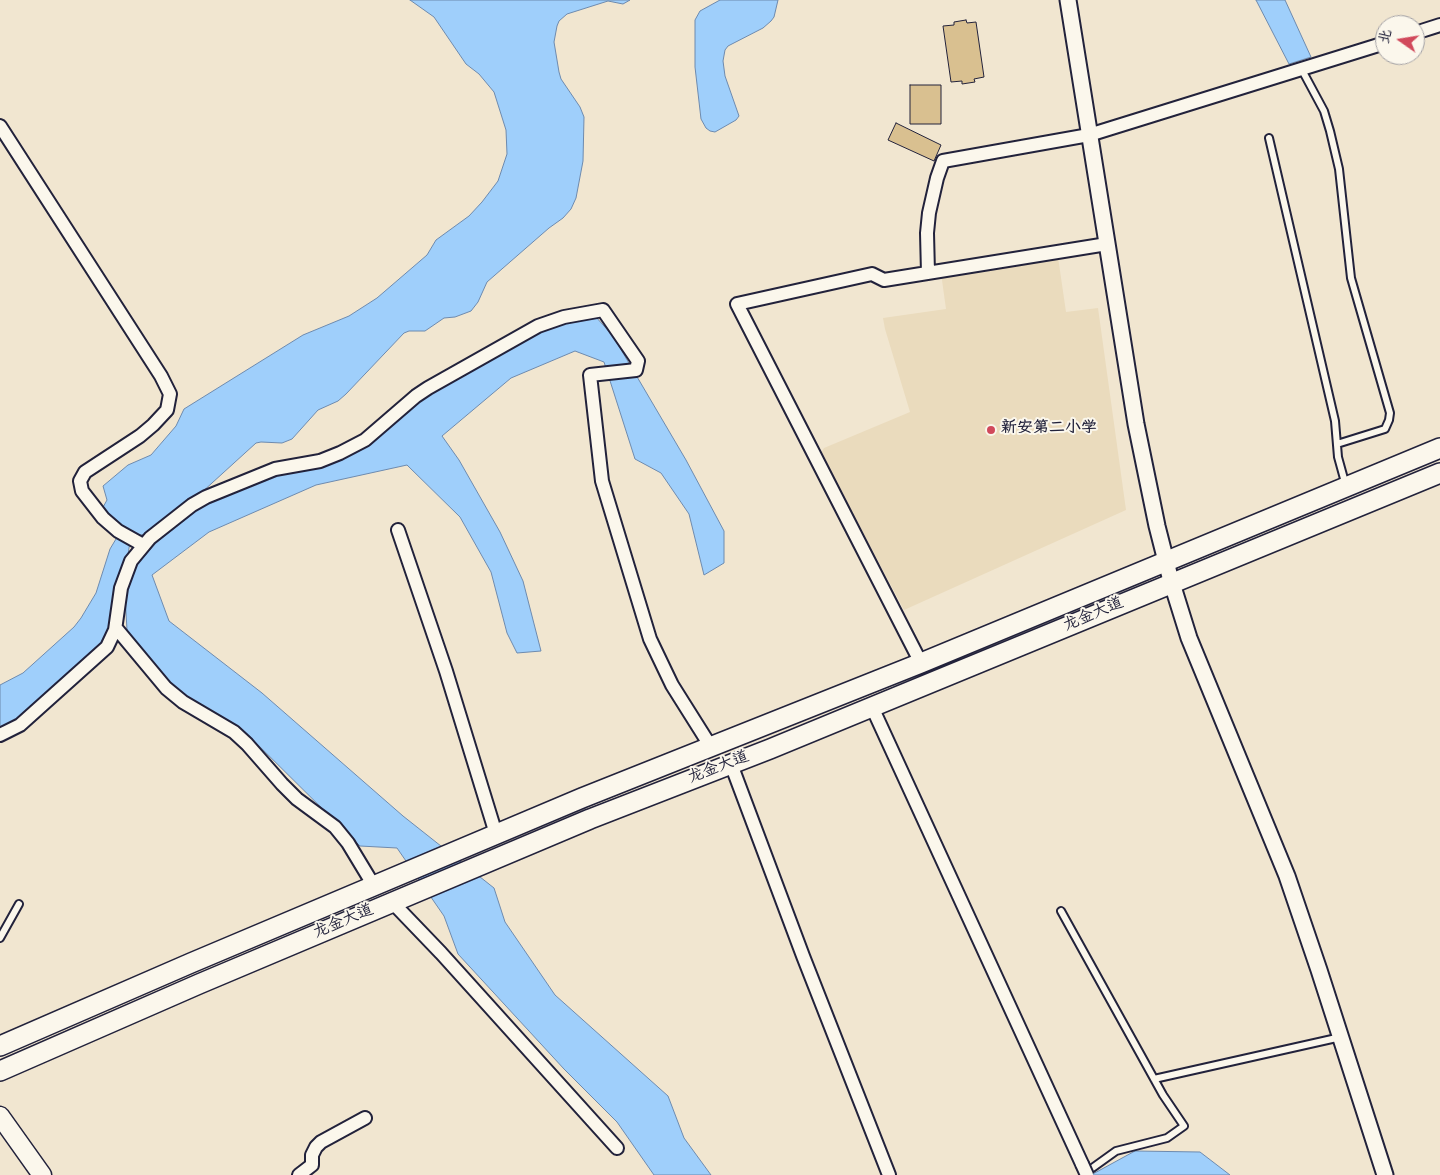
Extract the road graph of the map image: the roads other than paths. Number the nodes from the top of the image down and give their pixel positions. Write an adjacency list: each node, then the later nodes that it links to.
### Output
1 (1068, 0): 7 (street)
2 (1440, 25): 3 (street)
3 (1425, 30)
4 (1375, 46): 5 (street)
5 (1302, 70): 7 (street); 11 (lane)
6 (0, 126): 16 (street)
7 (1089, 135): 9 (street); 10 (street)
8 (1269, 138): 11 (lane)
9 (1107, 244): 10 (street); 17 (street)
10 (928, 274): 20 (street)
11 (1337, 444): 14 (lane)
12 (1440, 448): 14 (main road, 龙金大道)
13 (1440, 473): 18 (main road, 龙金大道)
14 (1346, 487): 17 (main road, 龙金大道)
15 (398, 530): 25 (street)
16 (143, 545): 19 (street); 23 (street)
17 (1166, 562): 18 (street); 20 (main road, 龙金大道)
18 (1172, 584): 21 (main road, 龙金大道); 31 (street)
19 (116, 628): 22 (street); 26 (street)
20 (921, 663): 23 (main road, 龙金大道)
21 (872, 707): 24 (main road, 龙金大道); 38 (street)
22 (0, 734)
23 (711, 747): 25 (main road, 龙金大道)
24 (731, 764): 27 (main road, 龙金大道); 41 (street)
25 (496, 834): 26 (main road, 龙金大道)
26 (374, 886): 32 (main road, 龙金大道)
27 (401, 899): 33 (main road, 龙金大道); 37 (street)
28 (19, 904): 30 (lane)
29 (1061, 911): 34 (lane)
30 (0, 938)
31 (1341, 1037): 34 (lane); 42 (street)
32 (0, 1046)
33 (0, 1071)
34 (1154, 1079): 38 (lane)
35 (0, 1116): 39 (main road)
36 (365, 1118): 40 (street)
37 (616, 1148)
38 (1084, 1171)
39 (42, 1175)
40 (299, 1175)
41 (889, 1175)
42 (1385, 1175)

